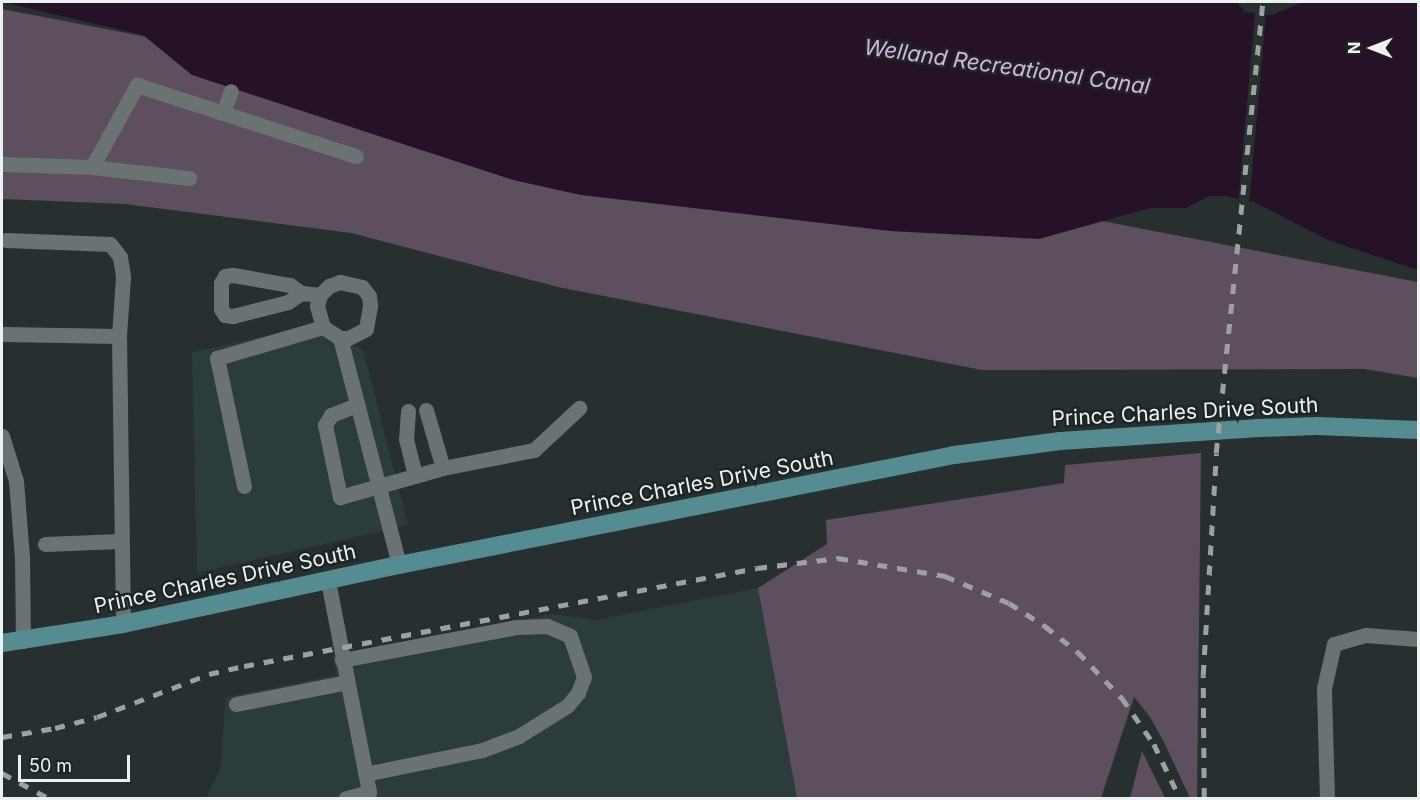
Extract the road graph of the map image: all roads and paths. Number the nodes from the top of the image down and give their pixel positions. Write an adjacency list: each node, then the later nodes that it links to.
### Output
1 (231, 91): 2 (street)
2 (224, 113): 3 (street); 5 (street)
3 (356, 156)
4 (2, 164): 5 (street)
5 (92, 167): 6 (street)
6 (189, 178)
7 (6, 240): 12 (street)
8 (301, 293): 8 (street); 9 (street)
9 (320, 295): 10 (street); 13 (street)
10 (323, 327): 13 (street); 22 (street)
11 (2, 334): 12 (street)
12 (119, 336): 24 (street)
13 (340, 338): 14 (street)
14 (357, 405): 23 (street); 23 (street)
15 (579, 408): 20 (street)
16 (426, 410): 20 (street)
17 (408, 411): 21 (street)
18 (1419, 430): 26 (main road, Prince Charles Drive South)
19 (2, 436): 30 (street)
20 (443, 468): 21 (street)
21 (415, 476): 23 (street)
22 (244, 486)
23 (380, 486): 26 (street)
24 (120, 541): 25 (street); 28 (street)
25 (45, 544)
26 (399, 566): 27 (main road, Prince Charles Drive South)
27 (328, 581): 28 (main road, Prince Charles Drive South); 32 (street)
28 (123, 624): 30 (main road, Prince Charles Drive South)
29 (1419, 639): 37 (street)
30 (22, 641): 31 (main road, Prince Charles Drive South)
31 (2, 643)
32 (342, 660): 33 (street); 35 (street)
33 (347, 682): 34 (street); 35 (street)
34 (236, 704)
35 (365, 774): 36 (street)
36 (346, 798)
37 (1327, 798)

